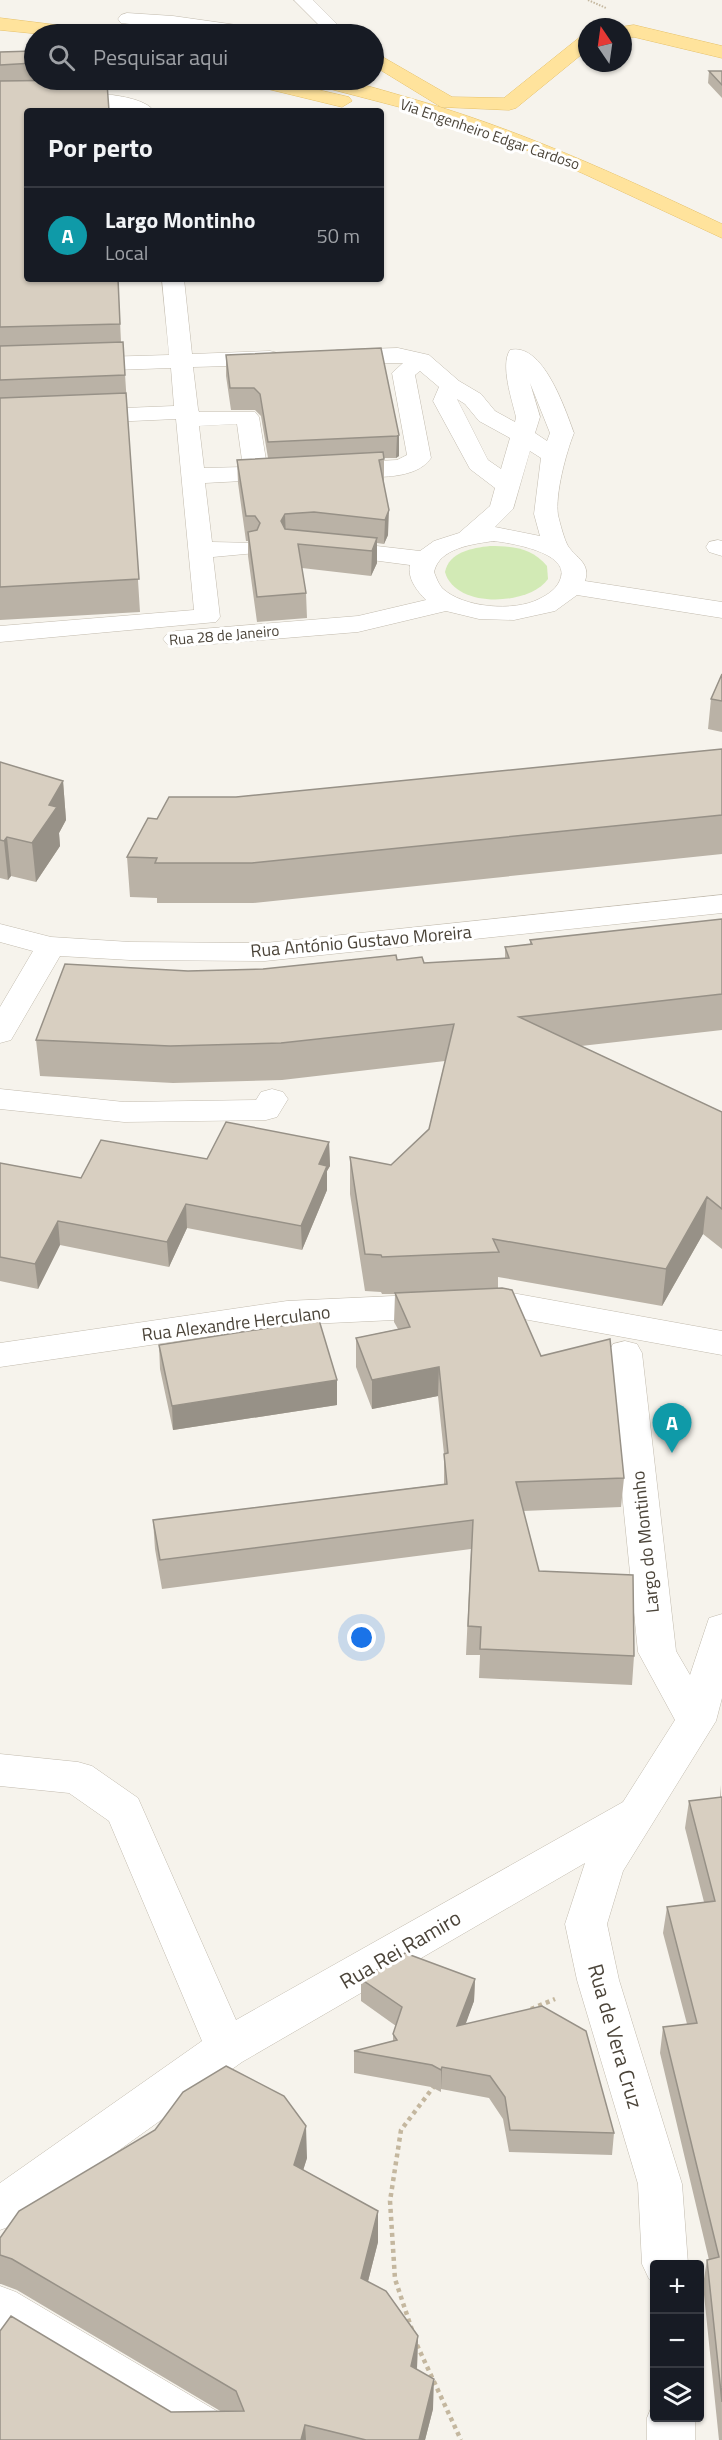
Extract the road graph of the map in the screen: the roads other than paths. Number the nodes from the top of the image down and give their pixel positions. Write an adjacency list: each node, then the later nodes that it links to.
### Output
1 (303, 0): 5 (street)
2 (127, 19): 4 (street)
3 (0, 24): 6 (main road)
4 (187, 24)
5 (328, 24)
6 (24, 27)
7 (632, 31): 11 (main road)
8 (0, 37): 9 (main road)
9 (24, 40)
10 (578, 48): 12 (main road)
11 (722, 52)
12 (384, 64)
13 (293, 90): 17 (main road, Via Engenheiro Edgar Cardoso)
14 (355, 90): 19 (main road, Via Engenheiro Edgar Cardoso)
15 (0, 101): 16 (street)
16 (133, 108)
17 (363, 108)
18 (384, 114): 20 (main road, Via Engenheiro Edgar Cardoso)
19 (722, 232)
20 (722, 251)
21 (172, 282): 24 (street)
22 (319, 357): 25 (street)
23 (296, 358): 24 (street)
24 (182, 360): 26 (street); 28 (street)
25 (421, 360): 27 (street); 32 (street)
26 (0, 367)
27 (451, 386): 30 (street); 34 (street)
28 (188, 415): 29 (street); 32 (street); 33 (street)
29 (0, 420)
30 (522, 435): 31 (street); 31 (street); 34 (street)
31 (553, 456): 39 (street)
32 (256, 473): 33 (street)
33 (194, 476): 38 (street)
34 (508, 486): 35 (street)
35 (469, 537): 39 (street); 40 (street)
36 (305, 546): 40 (street)
37 (247, 548): 38 (street)
38 (201, 550): 44 (street)
39 (557, 550): 41 (street)
40 (427, 559): 42 (street)
41 (571, 586): 42 (street); 43 (street)
42 (447, 603): 45 (street, Rua 28 de Janeiro)
43 (722, 610)
44 (0, 634)
45 (0, 653)
46 (722, 904): 48 (street, Rua António Gustavo Moreira)
47 (0, 933): 48 (street, Rua António Gustavo Moreira)
48 (51, 946): 49 (street)
49 (0, 1033)
50 (0, 1099): 51 (street)
51 (272, 1099)
52 (722, 1343): 54 (street, Rua Alexandre Herculano)
53 (625, 1353): 56 (street, Largo do Montinho)
54 (0, 1355)
55 (722, 1629): 56 (street, Rua Rei Ramiro)
56 (709, 1720): 58 (street, Rua Rei Ramiro)
57 (0, 1770): 59 (street)
58 (633, 1815): 59 (street, Rua Rei Ramiro); 61 (street, Rua de Vera Cruz)
59 (227, 2048): 60 (street, Rua Rei Ramiro)
60 (0, 2209)
61 (665, 2260)
62 (0, 2308): 64 (street)
63 (670, 2422): 65 (street)
64 (220, 2440)
65 (671, 2440)

